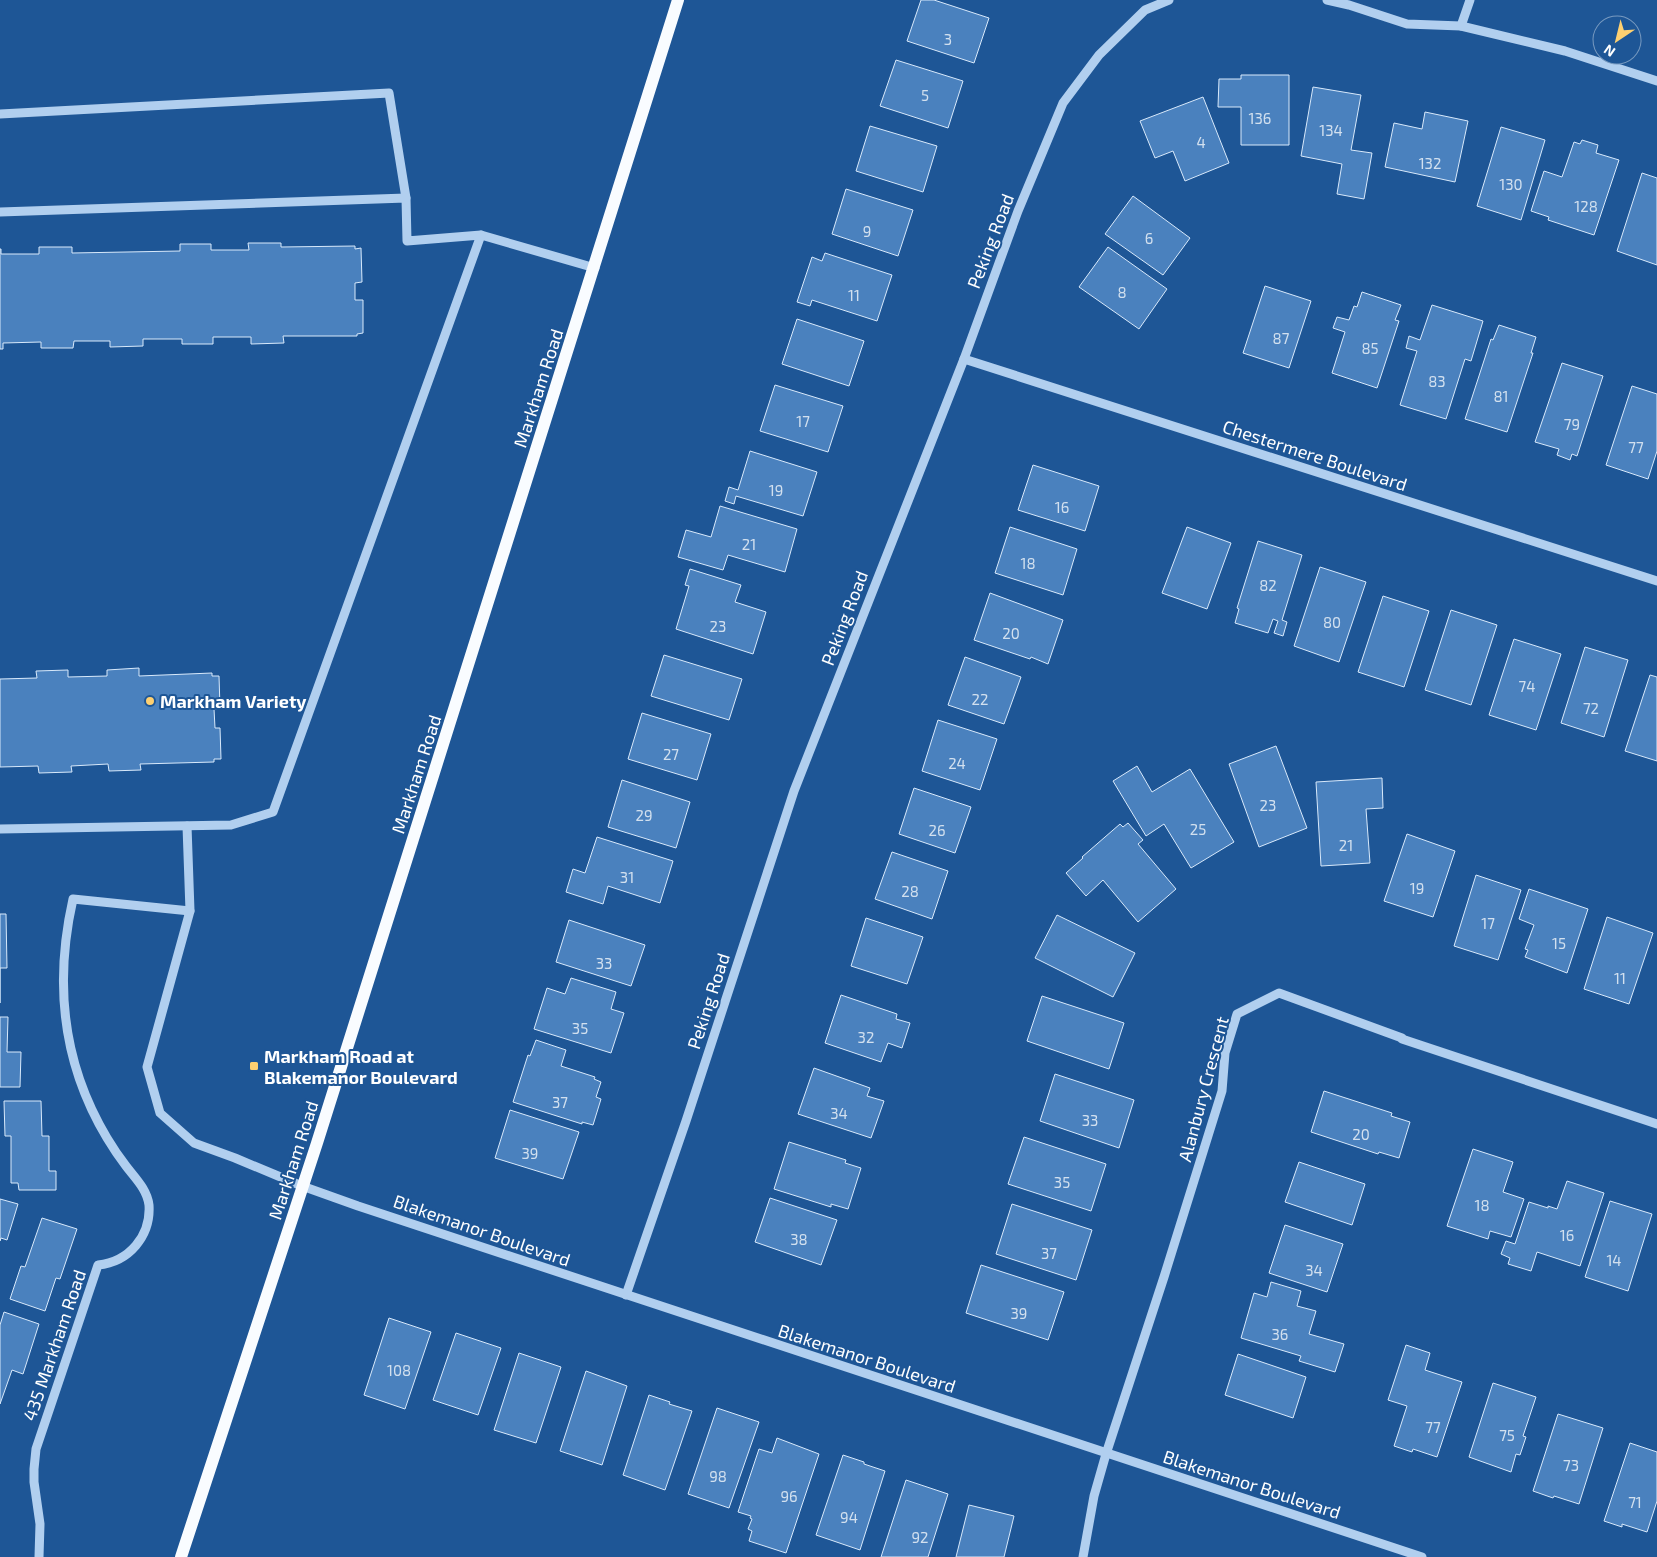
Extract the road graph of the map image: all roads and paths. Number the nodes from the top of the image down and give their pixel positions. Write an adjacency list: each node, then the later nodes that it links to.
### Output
1 (678, 0): 11 (main road, Markham Road)
2 (1170, 0): 12 (street, Peking Road)
3 (1327, 0): 5 (street)
4 (1470, 0): 5 (street)
5 (1461, 26): 6 (street)
6 (1657, 81)
7 (0, 114): 8 (street)
8 (406, 198): 9 (street); 10 (street)
9 (0, 212)
10 (481, 235): 11 (street); 14 (street)
11 (595, 268): 18 (main road, Markham Road)
12 (964, 359): 13 (street, Chestermere Boulevard); 19 (street, Peking Road)
13 (1657, 581)
14 (187, 826): 15 (street); 16 (street)
15 (0, 829)
16 (190, 911): 18 (street); 21 (street, 435 Markham Road)
17 (1657, 1124): 20 (street, Alanbury Crescent)
18 (302, 1186): 19 (street, Blakemanor Boulevard); 22 (main road, Markham Road)
19 (626, 1295): 20 (street, Blakemanor Boulevard)
20 (1106, 1454): 23 (street, Alanbury Crescent); 24 (street, Blakemanor Boulevard)
21 (39, 1557)
22 (181, 1557)
23 (1083, 1557)
24 (1422, 1557)

